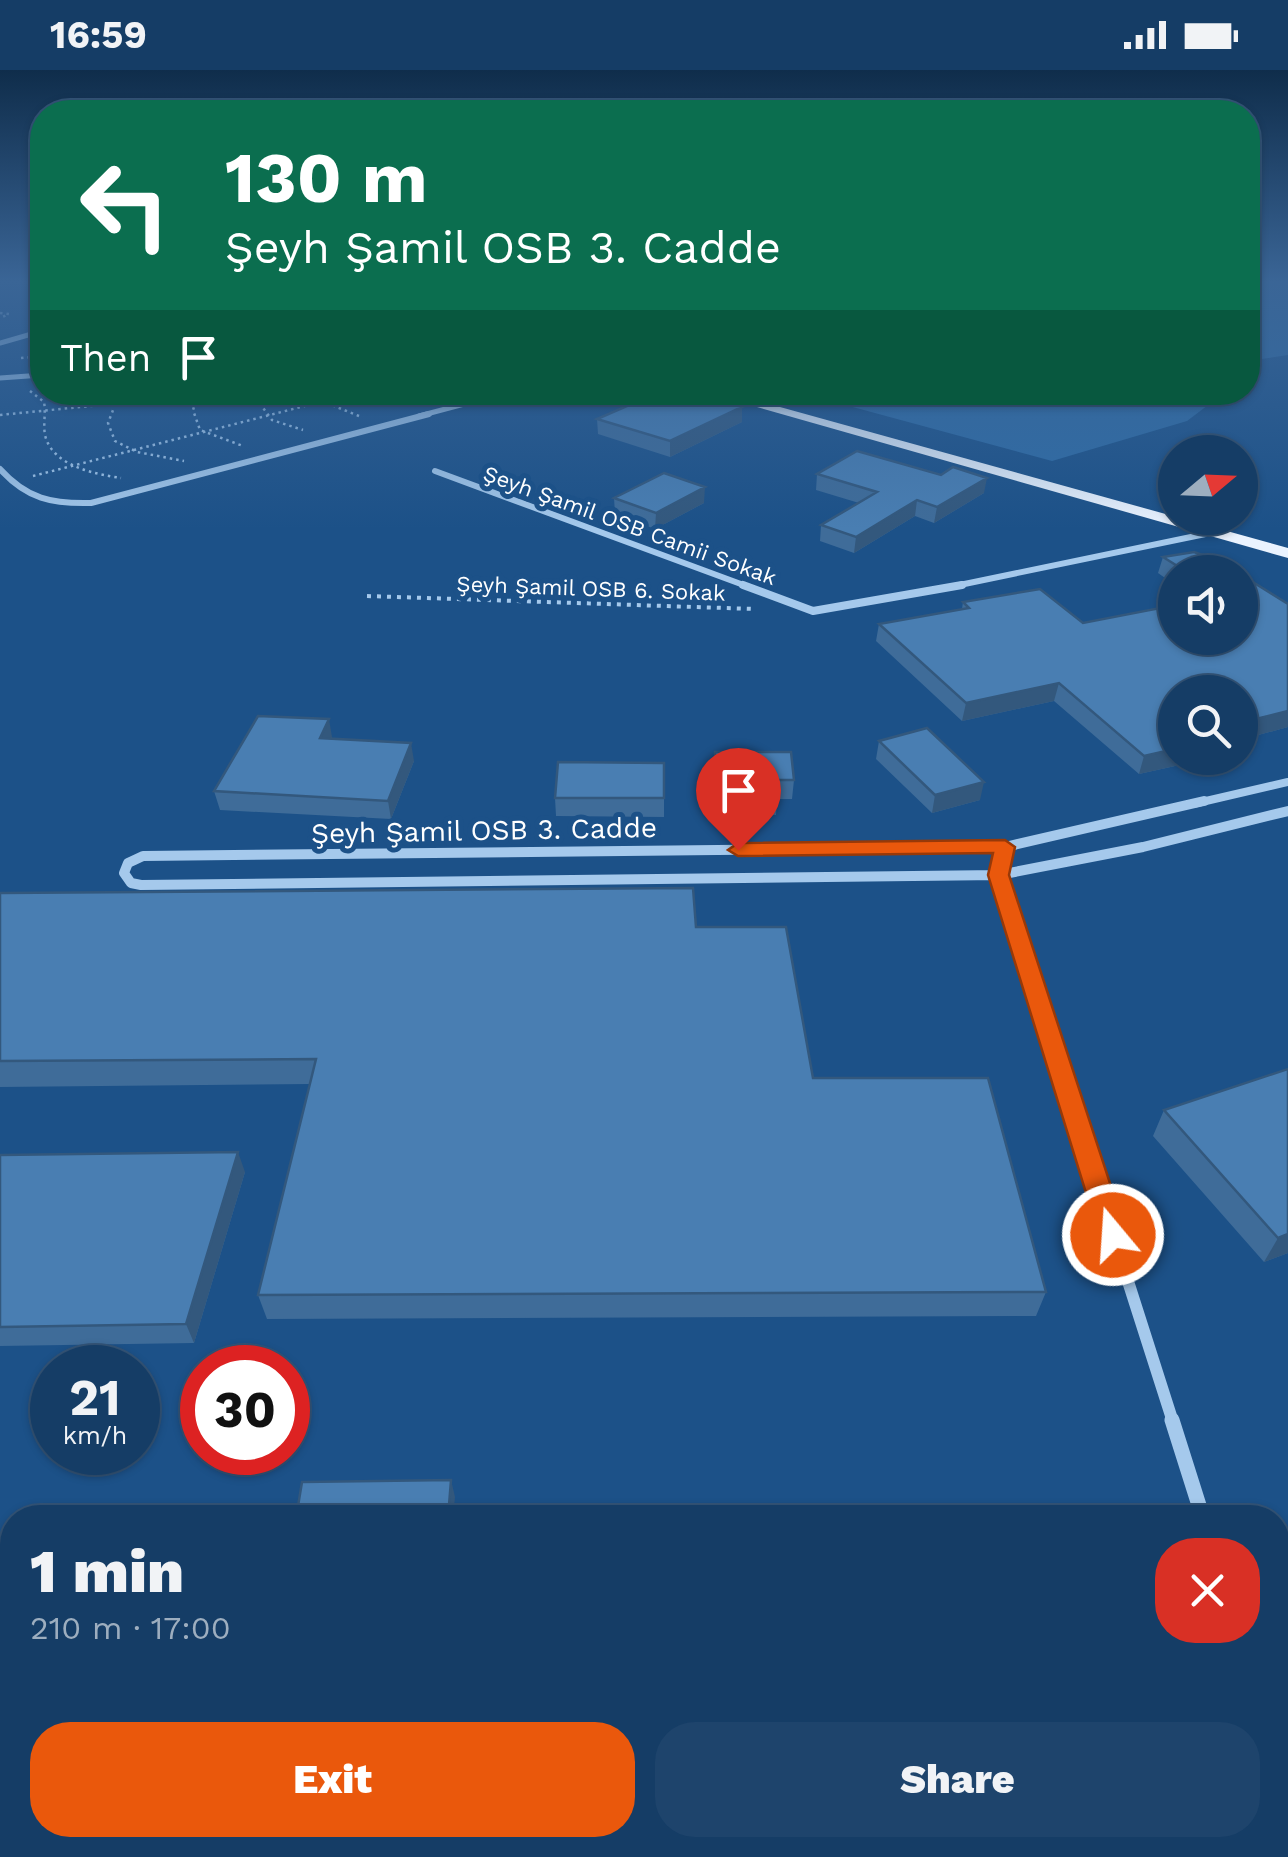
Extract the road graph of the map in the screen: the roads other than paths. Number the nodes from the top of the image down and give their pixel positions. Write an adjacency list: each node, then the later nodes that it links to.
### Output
1 (30, 376): 2 (street)
2 (0, 378)
3 (461, 405): 6 (street)
4 (757, 405): 9 (main road)
5 (791, 405): 8 (main road)
6 (0, 470)
7 (435, 472): 10 (street, Şeyh Şamil OSB Camii Sokak)
8 (1158, 507)
9 (1158, 516)
10 (1201, 535)
11 (1225, 535): 14 (main road)
12 (1258, 535): 13 (main road)
13 (1288, 543)
14 (1288, 553)
15 (1288, 782): 17 (street, Şeyh Şamil OSB 3. Cadde)
16 (1288, 812): 18 (street)
17 (1005, 847): 18 (street); 18 (street, Şeyh Şamil OSB 3. Cadde)
18 (999, 875): 19 (street)
19 (1199, 1505)

